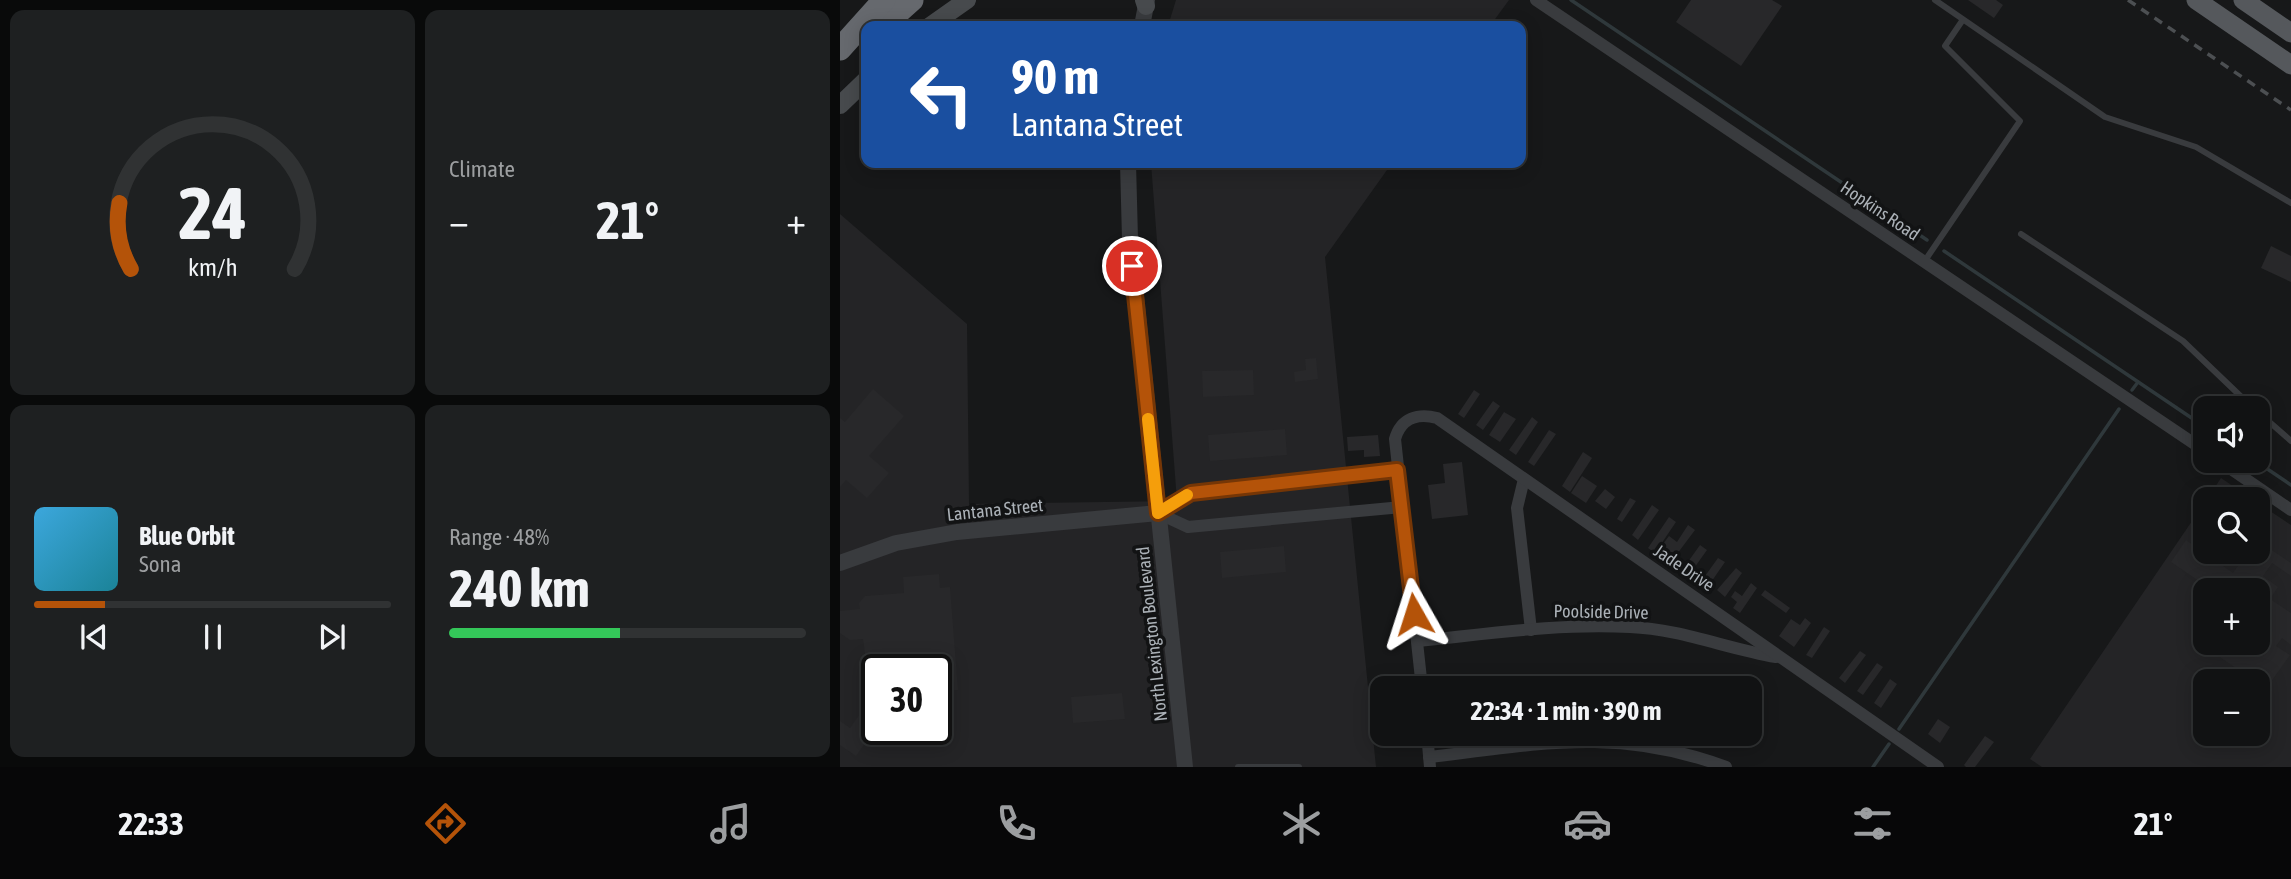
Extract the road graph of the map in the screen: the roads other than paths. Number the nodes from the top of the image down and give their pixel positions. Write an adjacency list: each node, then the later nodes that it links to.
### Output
1 (884, 0): 10 (highway)
2 (912, 0): 11 (highway)
3 (967, 0): 12 (main road)
4 (1536, 0): 25 (street, Hopkins Road)
5 (1935, 0): 9 (lane)
6 (2196, 0): 18 (main road)
7 (2243, 0): 15 (main road)
8 (1145, 2): 13 (street)
9 (1962, 20): 23 (lane); 25 (lane)
10 (865, 21)
11 (889, 21)
12 (937, 21)
13 (1143, 21)
14 (861, 26): 17 (highway)
15 (2291, 33)
16 (861, 48): 19 (highway)
17 (840, 49)
18 (2291, 65)
19 (840, 69)
20 (861, 85): 21 (main road)
21 (840, 105)
22 (1128, 168): 35 (street, North Lexington Boulevard)
23 (2291, 203)
24 (2021, 234): 26 (lane)
25 (1924, 262): 29 (street, Hopkins Road)
26 (2240, 396)
27 (2270, 423): 28 (lane)
28 (2291, 441)
29 (2193, 444)
30 (1397, 470): 32 (street, Jade Drive); 33 (street); 35 (street, Lantana Street)
31 (2237, 473): 34 (street)
32 (1524, 479): 37 (street); 39 (street, Jade Drive)
33 (1402, 507): 35 (street, Lantana Street); 38 (street)
34 (2291, 510)
35 (1158, 513): 36 (street, Lantana Street); 42 (street, North Lexington Boulevard)
36 (840, 563)
37 (1531, 630): 38 (street, Poolside Drive); 39 (street, Poolside Drive)
38 (1417, 641): 40 (street)
39 (1781, 658): 46 (street, Jade Drive)
40 (1421, 676)
41 (1430, 762): 45 (street)
42 (1185, 767)
43 (1238, 767): 44 (lane)
44 (1299, 767)
45 (1726, 767)
46 (1938, 767)

